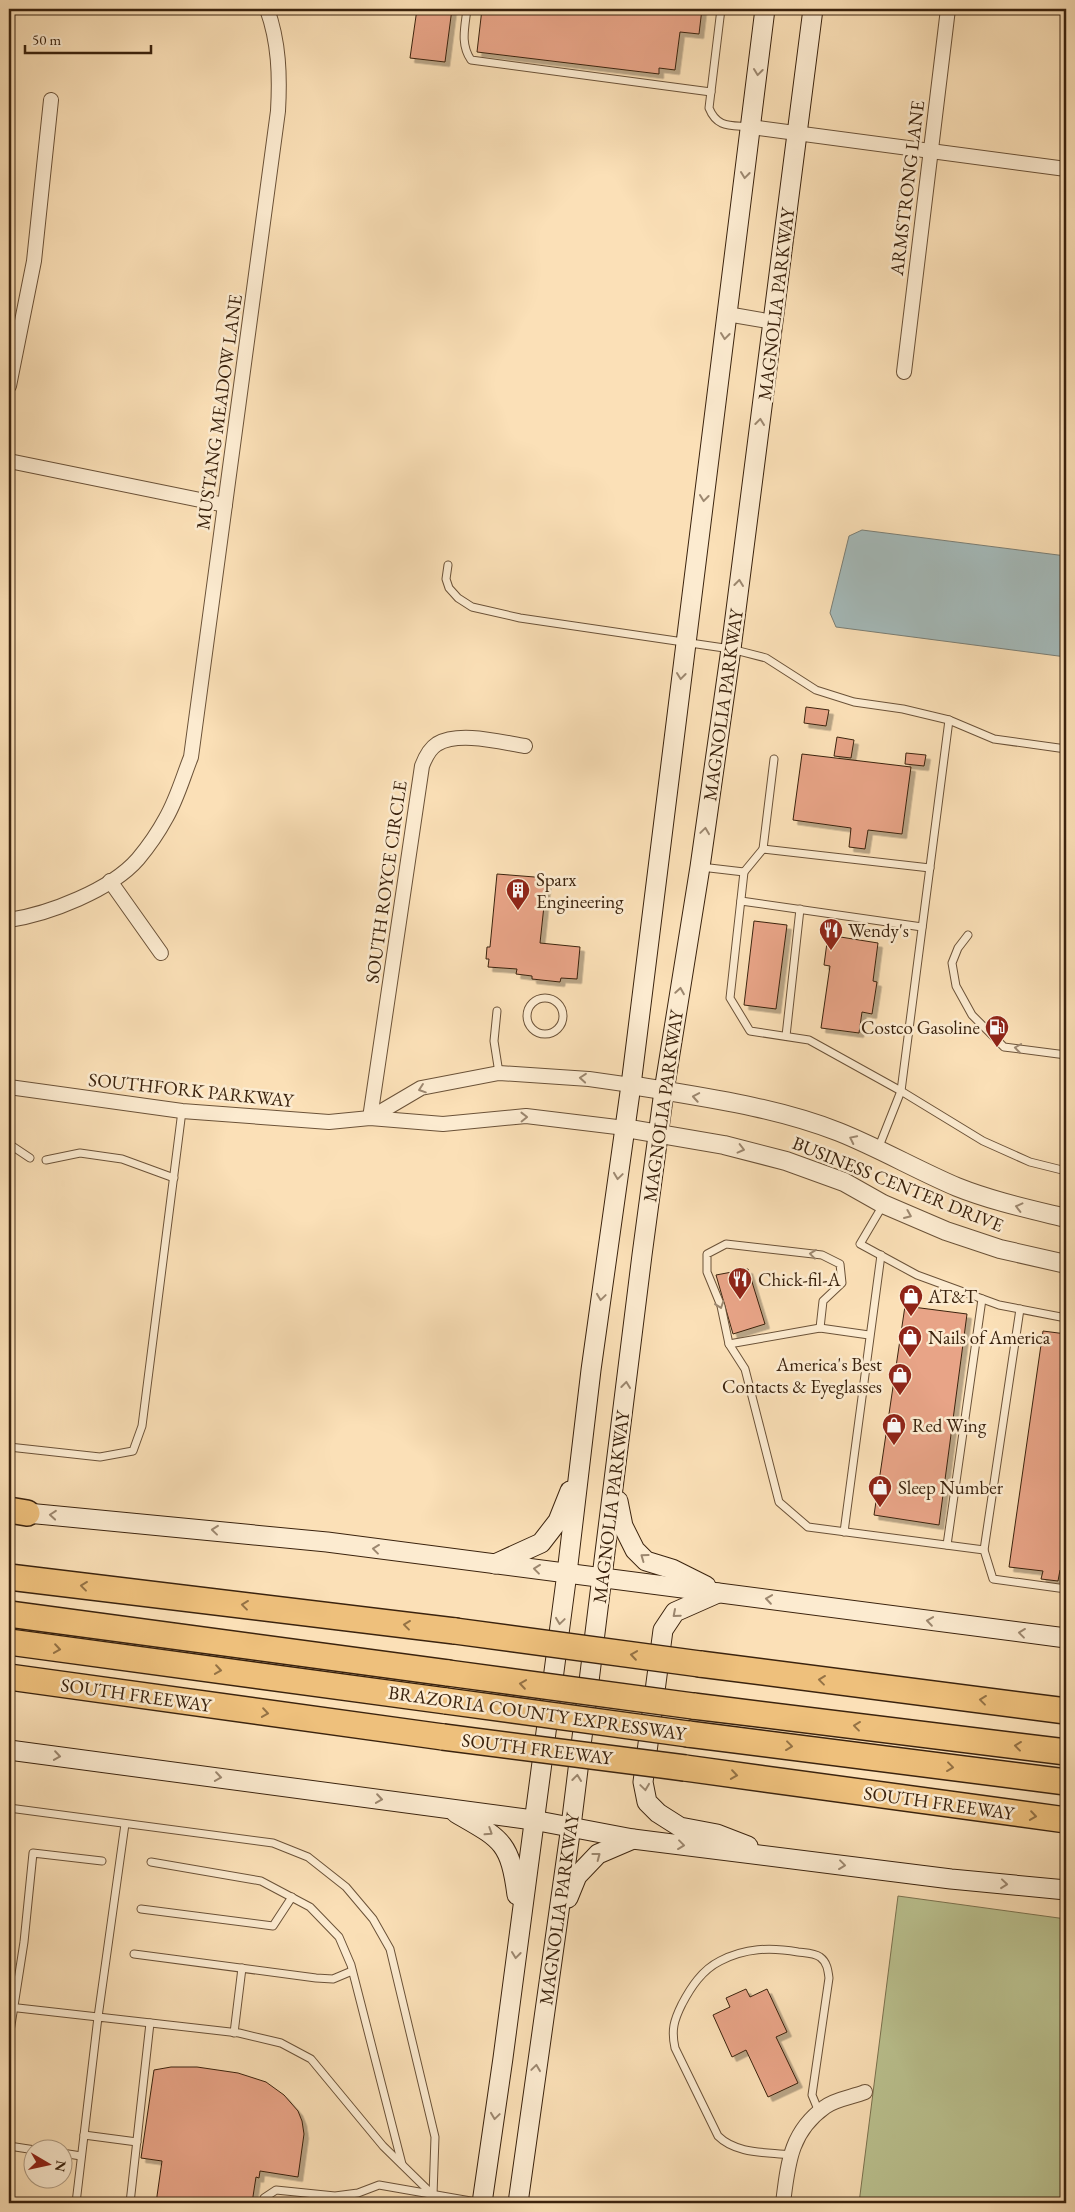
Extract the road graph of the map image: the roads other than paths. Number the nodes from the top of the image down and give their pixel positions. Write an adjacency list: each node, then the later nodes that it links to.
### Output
1 (266, 9): 18 (street, MUSTANG MEADOW LANE)
2 (467, 9): 7 (lane)
3 (721, 9): 7 (lane)
4 (765, 9): 9 (main road, MAGNOLIA PARKWAY, one-way to 9)
5 (814, 9): 10 (main road, MAGNOLIA PARKWAY)
6 (948, 9): 11 (street, ARMSTRONG LANE)
7 (711, 92): 9 (lane)
8 (51, 100): 16 (street)
9 (752, 127): 10 (street); 13 (main road, MAGNOLIA PARKWAY, one-way to 13)
10 (798, 132): 11 (street); 14 (main road, MAGNOLIA PARKWAY)
11 (930, 150): 12 (street); 15 (street, ARMSTRONG LANE)
12 (1066, 169)
13 (728, 314): 14 (street); 20 (main road, MAGNOLIA PARKWAY, one-way to 20)
14 (773, 322): 21 (main road, MAGNOLIA PARKWAY, one-way to 14)
15 (904, 372)
16 (9, 386)
17 (9, 462): 18 (street)
18 (225, 505): 30 (street, MUSTANG MEADOW LANE)
19 (448, 565): 20 (lane)
20 (685, 643): 21 (lane); 42 (main road, MAGNOLIA PARKWAY, one-way to 42)
21 (731, 649): 22 (lane); 27 (main road, MAGNOLIA PARKWAY, one-way to 21)
22 (949, 720): 24 (lane); 28 (lane)
23 (525, 746): 47 (street, SOUTH ROYCE CIRCLE)
24 (1066, 749)
25 (774, 759): 26 (lane)
26 (763, 849): 28 (lane); 29 (lane)
27 (700, 867): 29 (lane); 44 (main road, MAGNOLIA PARKWAY, one-way to 27)
28 (930, 868): 34 (lane)
29 (744, 872): 31 (lane)
30 (110, 881): 33 (street, MUSTANG MEADOW LANE); 36 (street)
31 (741, 901): 32 (lane); 39 (lane)
32 (800, 909): 34 (lane); 39 (lane)
33 (9, 920)
34 (922, 926): 45 (lane)
35 (968, 935): 40 (lane, one-way to 35)
36 (161, 953)
37 (497, 1011): 41 (lane)
38 (563, 1013): 38 (lane)
39 (786, 1036): 45 (lane)
40 (1066, 1055)
41 (499, 1074): 42 (street, SOUTHFORK PARKWAY, one-way to 41); 47 (street, SOUTHFORK PARKWAY, one-way to 47)
42 (631, 1086): 44 (street, BUSINESS CENTER DRIVE); 48 (main road, MAGNOLIA PARKWAY)
43 (9, 1087): 46 (street, SOUTHFORK PARKWAY)
44 (664, 1091): 49 (main road, MAGNOLIA PARKWAY); 51 (street, BUSINESS CENTER DRIVE, one-way to 44)
45 (901, 1091): 51 (lane); 54 (lane)
46 (182, 1111): 47 (street, SOUTHFORK PARKWAY); 55 (lane)
47 (370, 1118): 48 (street, SOUTHFORK PARKWAY, one-way to 48)
48 (625, 1128): 49 (street, BUSINESS CENTER DRIVE); 67 (main road, MAGNOLIA PARKWAY, one-way to 67)
49 (659, 1133): 56 (street, BUSINESS CENTER DRIVE, one-way to 56); 68 (main road, MAGNOLIA PARKWAY, one-way to 49)
50 (9, 1144): 52 (lane)
51 (877, 1150): 57 (street, BUSINESS CENTER DRIVE, one-way to 51)
52 (30, 1158)
53 (46, 1160): 55 (lane)
54 (1066, 1170)
55 (174, 1178): 66 (lane)
56 (883, 1204): 58 (lane); 59 (street, BUSINESS CENTER DRIVE, one-way to 59)
57 (1066, 1218)
58 (881, 1255): 60 (lane); 64 (lane)
59 (1066, 1264)
60 (982, 1299): 61 (lane); 71 (lane)
61 (1020, 1309): 62 (lane); 72 (lane)
62 (1066, 1318)
63 (820, 1328): 64 (lane); 65 (lane); 65 (lane, one-way to 65)
64 (870, 1335): 70 (lane)
65 (729, 1344): 70 (lane)
66 (9, 1447)
67 (579, 1467): 73 (main road); 74 (main road, MAGNOLIA PARKWAY)
68 (614, 1486): 76 (main road, MAGNOLIA PARKWAY); 78 (main road, one-way to 68)
69 (18, 1512): 73 (main road, one-way to 69)
70 (844, 1532): 71 (lane)
71 (947, 1545): 72 (lane)
72 (984, 1550): 77 (lane)
73 (494, 1564): 74 (main road, one-way to 73)
74 (567, 1573): 76 (main road); 89 (main road, MAGNOLIA PARKWAY, one-way to 89)
75 (9, 1577): 83 (highway, one-way to 75, bridge)
76 (603, 1579): 78 (main road); 92 (main road, MAGNOLIA PARKWAY, one-way to 76)
77 (1066, 1589)
78 (719, 1593): 80 (main road, one-way to 78); 94 (main road, one-way to 94)
79 (9, 1614): 85 (highway, BRAZORIA COUNTY EXPRESSWAY, one-way to 79, bridge)
80 (1066, 1638)
81 (9, 1642): 86 (highway, BRAZORIA COUNTY EXPRESSWAY, one-way to 86, bridge)
82 (9, 1677): 90 (highway, SOUTH FREEWAY, one-way to 90, bridge)
83 (1066, 1711)
84 (9, 1750): 88 (main road, one-way to 88)
85 (1066, 1752)
86 (1066, 1782)
87 (9, 1808): 91 (lane)
88 (446, 1808): 89 (main road); 100 (main road, one-way to 100)
89 (533, 1820): 92 (main road); 100 (main road, MAGNOLIA PARKWAY)
90 (1066, 1820)
91 (125, 1824): 106 (lane); 120 (lane)
92 (571, 1826): 93 (main road); 101 (main road, MAGNOLIA PARKWAY)
93 (632, 1839): 94 (main road, one-way to 94); 101 (main road, one-way to 93)
94 (775, 1857): 97 (main road, one-way to 97)
95 (102, 1860): 105 (lane)
96 (151, 1862): 98 (lane)
97 (1066, 1890)
98 (292, 1897): 99 (lane); 104 (lane)
99 (141, 1909)
100 (520, 1923): 124 (main road, MAGNOLIA PARKWAY, one-way to 124)
101 (556, 1927): 125 (main road, MAGNOLIA PARKWAY, one-way to 101)
102 (134, 1954): 103 (lane)
103 (242, 1968): 104 (lane); 108 (lane)
104 (352, 1971): 119 (lane)
105 (11, 2007): 106 (lane); 109 (lane)
106 (98, 2017): 107 (lane); 112 (lane)
107 (150, 2023): 108 (lane); 113 (lane)
108 (234, 2032): 119 (lane)
109 (9, 2038)
110 (866, 2092): 111 (street)
111 (819, 2112): 116 (street); 116 (lane)
112 (84, 2135): 113 (lane); 118 (lane)
113 (137, 2142): 122 (lane)
114 (9, 2146): 115 (lane)
115 (22, 2148)
116 (790, 2154): 126 (street)
117 (72, 2155): 118 (lane)
118 (81, 2156): 121 (lane)
119 (402, 2164): 120 (lane)
120 (433, 2195): 123 (lane); 124 (lane)
121 (76, 2203)
122 (130, 2203)
123 (264, 2203)
124 (482, 2203)
125 (518, 2203)
126 (782, 2203)

